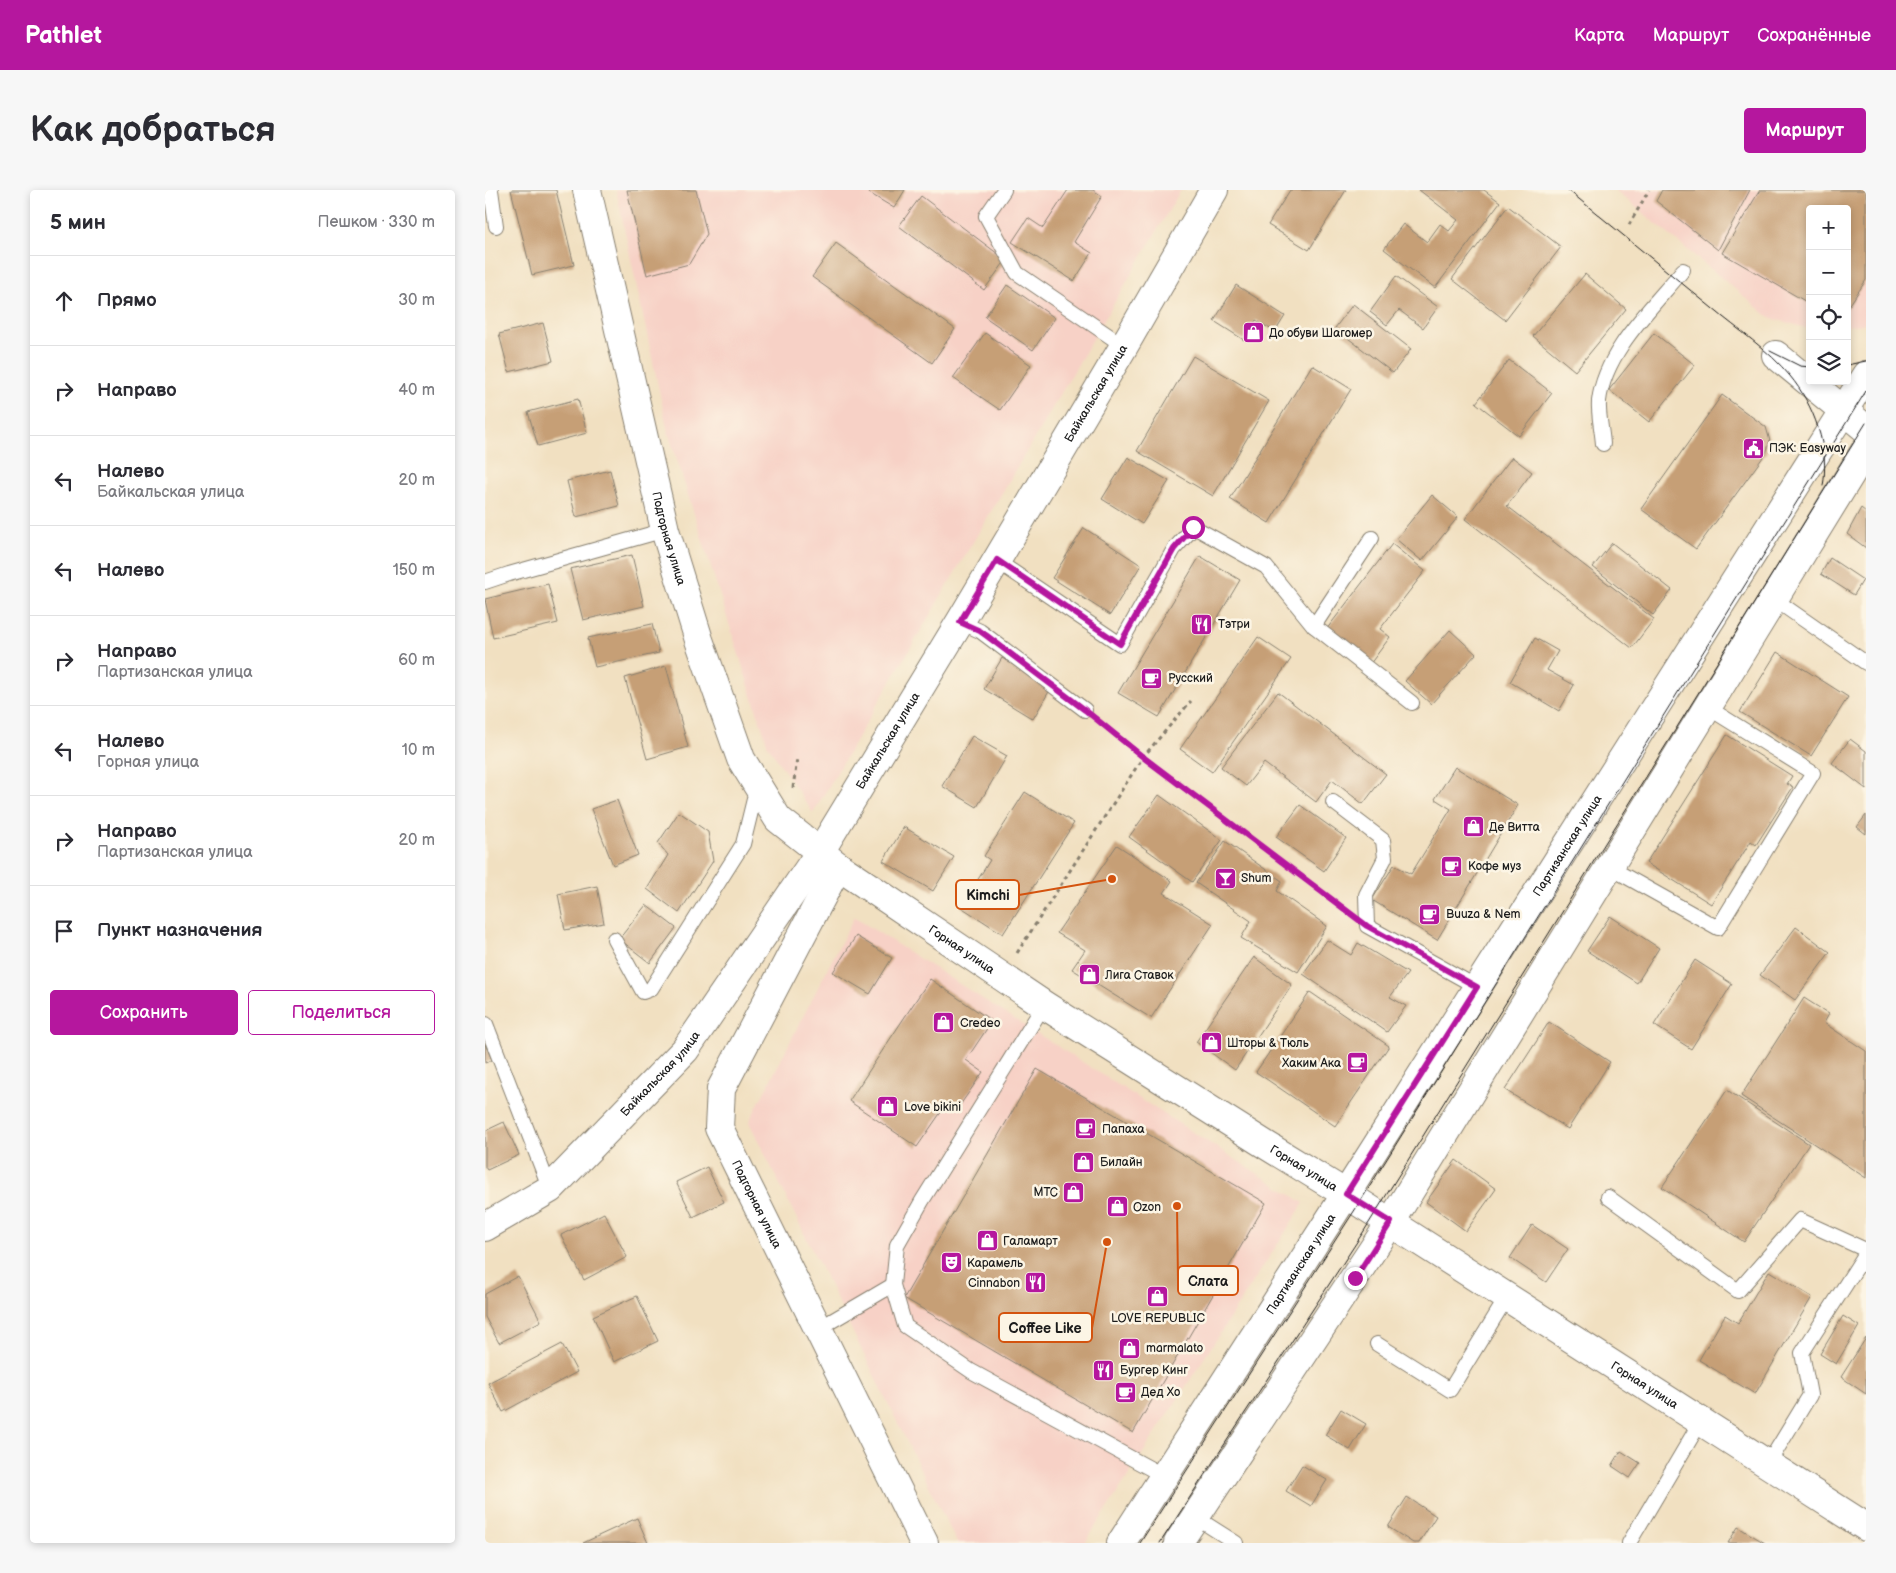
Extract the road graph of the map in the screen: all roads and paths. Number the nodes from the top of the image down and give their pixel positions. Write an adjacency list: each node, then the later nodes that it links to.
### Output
1 (491, 190): 7 (lane)
2 (587, 190): 16 (street, Подгорная улица)
3 (1005, 190): 9 (lane)
4 (1214, 190): 9 (street, Байкальская улица)
5 (1649, 190): 6 (path)
6 (1629, 225)
7 (495, 226)
8 (1683, 270): 14 (lane)
9 (1124, 346): 18 (street, Байкальская улица)
10 (1776, 355): 12 (street)
11 (1866, 374): 12 (street, Партизанская улица)
12 (1843, 410): 13 (street); 38 (street, Партизанская улица)
13 (1866, 430)
14 (1603, 444)
15 (1866, 449): 20 (street)
16 (665, 530): 19 (lane); 30 (street, Подгорная улица)
17 (1372, 538): 22 (lane)
18 (997, 560): 21 (street, Байкальская улица); 22 (lane)
19 (485, 582)
20 (1774, 598): 23 (lane); 26 (street)
21 (960, 622): 27 (lane); 33 (street, Байкальская улица)
22 (1314, 626): 25 (lane)
23 (1866, 663)
24 (1191, 701): 28 (path)
25 (1412, 703)
26 (1707, 707): 34 (street); 34 (lane)
27 (1085, 710): 28 (path)
28 (1143, 757): 35 (path); 37 (path)
29 (797, 759): 31 (path)
30 (757, 785): 33 (street, Подгорная улица); 36 (lane)
31 (792, 792)
32 (1333, 802): 35 (lane)
33 (829, 859): 37 (street, Горная улица); 41 (street, Байкальская улица); 49 (street, Подгорная улица)
34 (1609, 867): 44 (street)
35 (1367, 926): 38 (lane)
36 (614, 939)
37 (1002, 977): 39 (street, Горная улица)
38 (1477, 987): 42 (street, Партизанская улица)
39 (1044, 1005): 42 (street, Горная улица); 47 (lane)
40 (486, 1024): 41 (lane)
41 (550, 1189): 45 (street, Байкальская улица)
42 (1346, 1194): 44 (street, Горная улица); 53 (street, Партизанская улица)
43 (1608, 1197): 46 (lane)
44 (1391, 1222): 48 (street, Горная улица); 54 (street)
45 (485, 1227)
46 (1866, 1252): 52 (lane)
47 (893, 1285): 49 (lane); 53 (lane)
48 (1507, 1297): 50 (lane); 51 (street, Горная улица)
49 (819, 1329): 56 (street, Подгорная улица)
50 (1377, 1344)
51 (1701, 1421): 52 (street, Горная улица); 60 (lane)
52 (1768, 1464): 55 (street, Горная улица)
53 (1164, 1476): 57 (street, Партизанская улица)
54 (1195, 1517): 58 (street); 59 (lane)
55 (1866, 1527)
56 (924, 1543)
57 (1121, 1543)
58 (1178, 1543)
59 (1236, 1543)
60 (1629, 1543)

